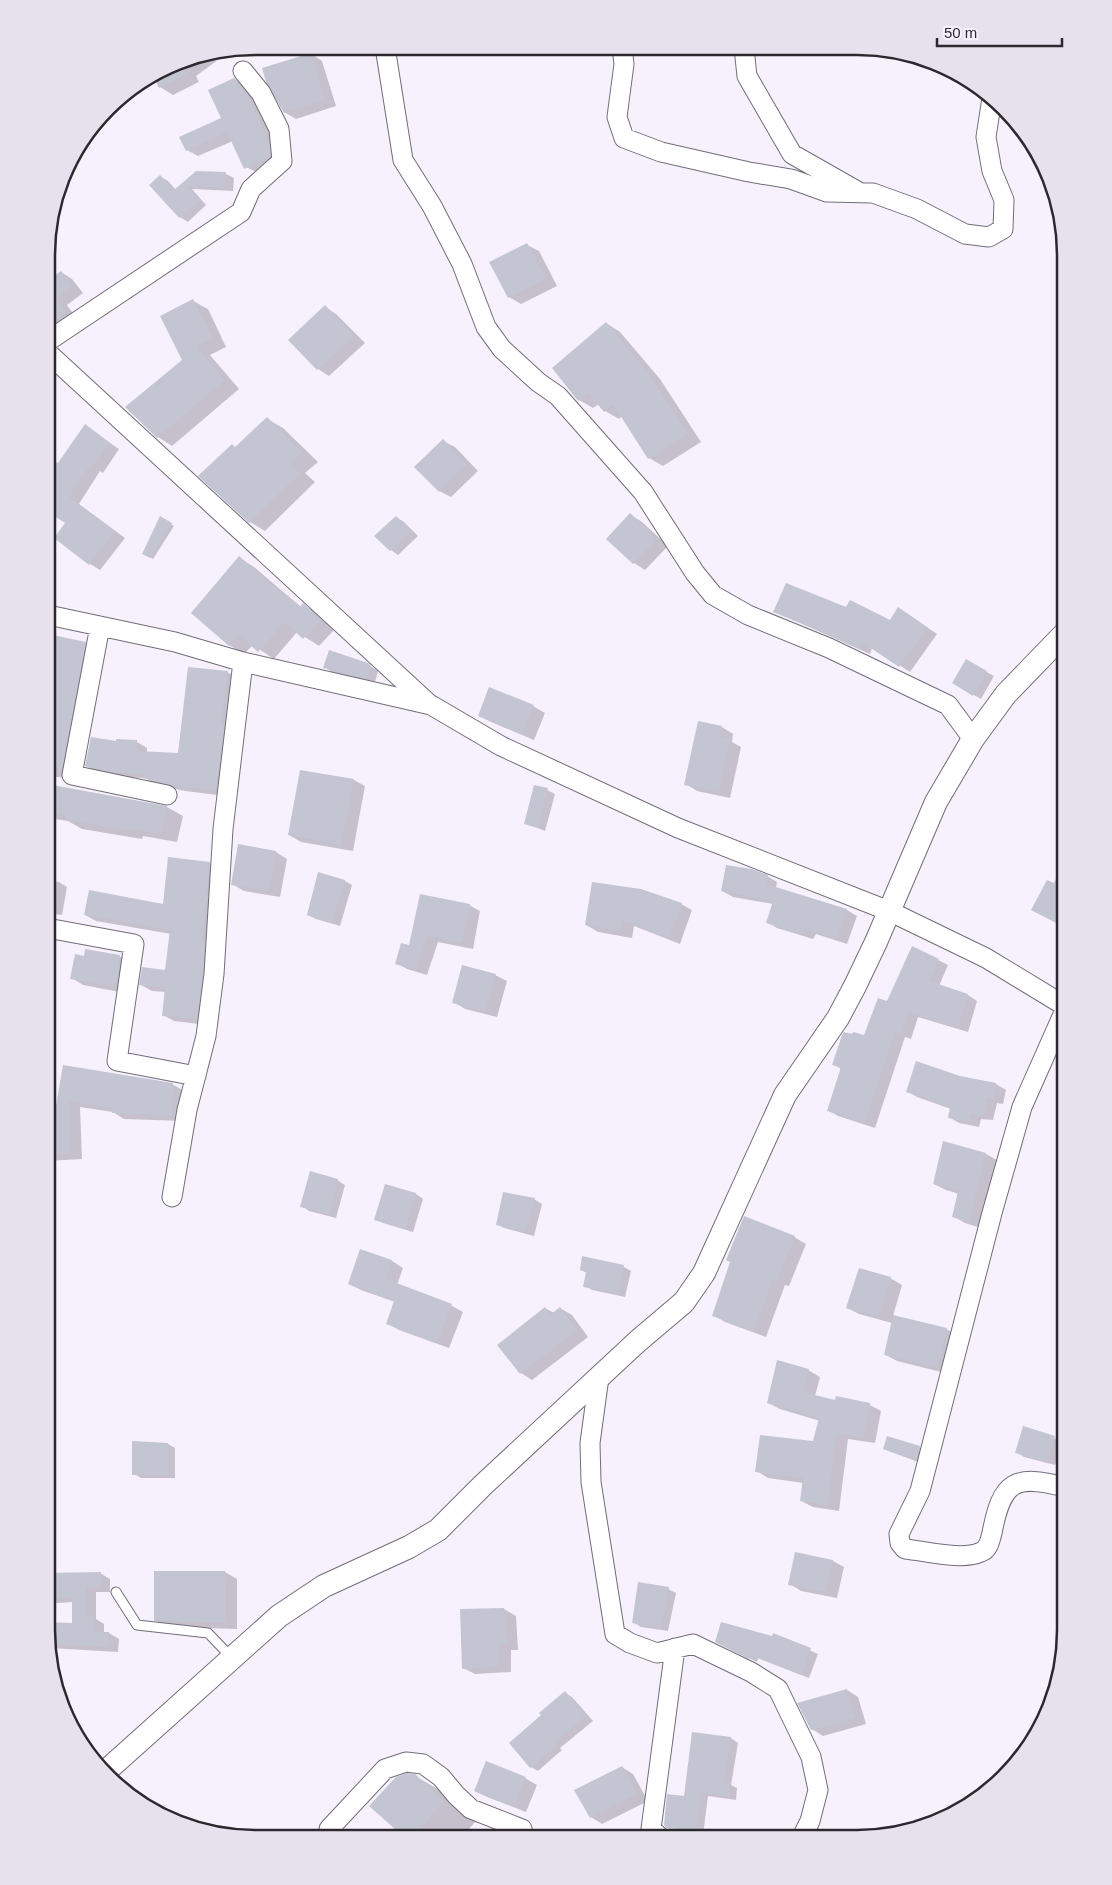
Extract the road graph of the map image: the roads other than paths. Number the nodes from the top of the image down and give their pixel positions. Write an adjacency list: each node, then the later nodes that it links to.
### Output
1 (386, 55): 14 (street)
2 (623, 55): 6 (street)
3 (745, 55): 6 (street)
4 (243, 71): 7 (street)
5 (991, 107): 6 (street)
6 (860, 193)
7 (55, 336)
8 (55, 359): 13 (street)
9 (55, 616): 10 (street)
10 (100, 626): 12 (street); 15 (street)
11 (1057, 641): 14 (street)
12 (243, 662): 13 (street); 20 (street)
13 (431, 705): 16 (street)
14 (973, 739): 16 (street)
15 (167, 795)
16 (889, 911): 18 (street); 22 (street)
17 (55, 929): 20 (street)
18 (1057, 1001)
19 (1057, 1030): 23 (street)
20 (196, 1076): 21 (street)
21 (172, 1197)
22 (599, 1377): 25 (street); 26 (street)
23 (1057, 1485)
24 (116, 1592): 26 (lane)
25 (675, 1648): 30 (street); 31 (street)
26 (232, 1658): 27 (street)
27 (110, 1767)
28 (328, 1829): 29 (street)
29 (522, 1830)
30 (652, 1830)
31 (805, 1830)

